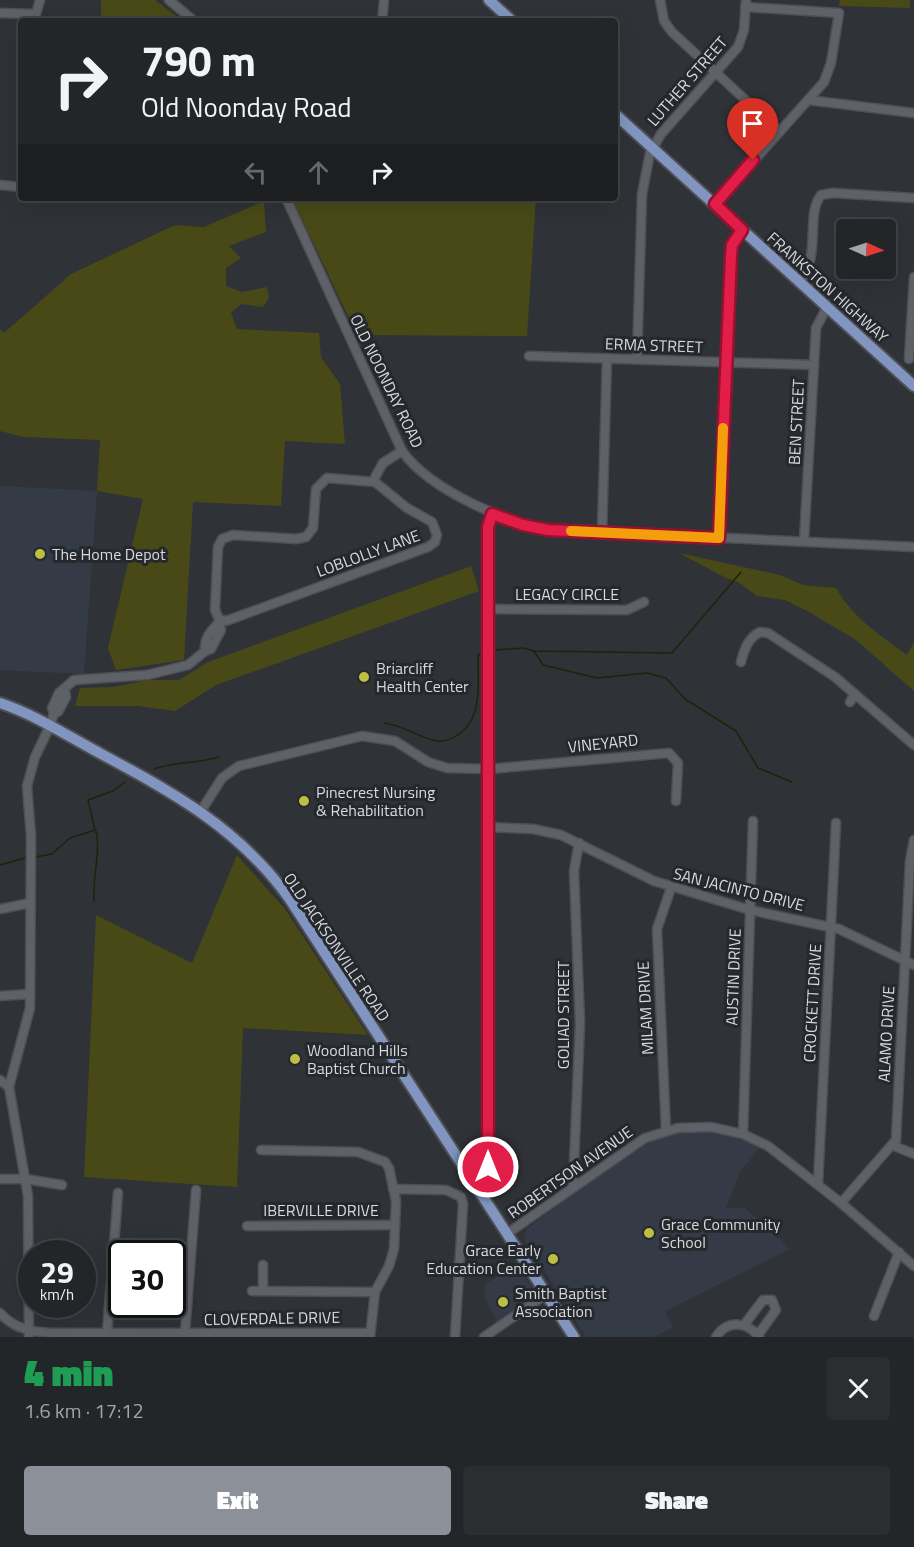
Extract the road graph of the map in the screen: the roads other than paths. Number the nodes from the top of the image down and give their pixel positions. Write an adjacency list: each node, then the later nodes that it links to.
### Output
1 (40, 0): 7 (street)
2 (169, 0): 8 (street)
3 (384, 0): 9 (street)
4 (489, 0): 10 (main road)
5 (660, 0): 11 (street)
6 (746, 3): 11 (street, LUTHER STREET); 12 (street)
7 (0, 14)
8 (190, 18)
9 (382, 18)
10 (509, 18)
11 (716, 72): 15 (street); 16 (street, LUTHER STREET)
12 (808, 100): 13 (street); 15 (street)
13 (914, 114)
14 (618, 120): 16 (main road, FRANKSTON HIGHWAY)
15 (779, 131): 21 (street)
16 (652, 148): 21 (main road, FRANKSTON HIGHWAY); 28 (street, LUTHER STREET)
17 (0, 185): 18 (street)
18 (18, 187)
19 (914, 198): 24 (street)
20 (287, 201): 34 (street, OLD NOONDAY ROAD)
21 (715, 204): 22 (main road, FRANKSTON HIGHWAY)
22 (742, 230): 24 (main road, FRANKSTON HIGHWAY); 30 (street)
23 (914, 277): 29 (street)
24 (800, 282): 25 (main road, FRANKSTON HIGHWAY)
25 (828, 307): 31 (street, BEN STREET); 32 (main road, FRANKSTON HIGHWAY)
26 (529, 356): 27 (street, ERMA STREET)
27 (607, 358): 28 (street, ERMA STREET); 37 (street)
28 (637, 359): 30 (street, ERMA STREET)
29 (912, 359): 32 (street)
30 (726, 362): 31 (street, ERMA STREET); 38 (street)
31 (814, 365): 39 (street, BEN STREET)
32 (898, 372): 33 (main road, FRANKSTON HIGHWAY)
33 (914, 386)
34 (402, 451): 35 (street); 36 (street, OLD NOONDAY ROAD)
35 (373, 481): 43 (street); 43 (street, LOBLOLLY LANE)
36 (492, 514): 37 (street, OLD NOONDAY ROAD); 42 (street)
37 (602, 532): 38 (street, OLD NOONDAY ROAD)
38 (719, 538): 39 (street, OLD NOONDAY ROAD)
39 (804, 541): 40 (street, OLD NOONDAY ROAD)
40 (914, 547)
41 (644, 602): 42 (street, LEGACY CIRCLE)
42 (489, 609): 50 (street)
43 (220, 622): 48 (street)
44 (741, 662): 45 (street)
45 (855, 694): 46 (street); 49 (street)
46 (849, 702)
47 (0, 703): 48 (main road, OLD JACKSONVILLE ROAD)
48 (50, 726): 52 (main road, OLD JACKSONVILLE ROAD); 59 (street)
49 (914, 745)
50 (489, 769): 51 (street, VINEYARD); 52 (street); 55 (street)
51 (676, 801)
52 (201, 811): 81 (main road, OLD JACKSONVILLE ROAD)
53 (753, 821): 61 (street, AUSTIN DRIVE)
54 (836, 823): 62 (street, CROCKETT DRIVE)
55 (488, 827): 56 (street, SAN JACINTO DRIVE); 81 (street)
56 (579, 843): 58 (street, SAN JACINTO DRIVE); 78 (street, GOLIAD STREET)
57 (913, 844): 63 (street, ALAMO DRIVE)
58 (671, 888): 61 (street, SAN JACINTO DRIVE); 69 (street, MILAM DRIVE)
59 (30, 903): 60 (street); 65 (street)
60 (0, 909)
61 (750, 910): 62 (street, SAN JACINTO DRIVE); 70 (street, AUSTIN DRIVE)
62 (830, 927): 63 (street, SAN JACINTO DRIVE); 76 (street, CROCKETT DRIVE)
63 (904, 961): 64 (street, SAN JACINTO DRIVE); 71 (street, ALAMO DRIVE)
64 (914, 964)
65 (30, 994): 66 (street); 68 (street)
66 (0, 996)
67 (0, 1080): 68 (street)
68 (9, 1088): 75 (street)
69 (666, 1130): 70 (street, ROBERTSON AVENUE); 78 (street, ROBERTSON AVENUE)
70 (743, 1134): 76 (street, ROBERTSON AVENUE)
71 (894, 1146): 73 (street); 83 (street)
72 (261, 1150): 79 (street)
73 (914, 1154)
74 (0, 1179): 75 (street)
75 (26, 1179): 77 (street); 98 (street)
76 (818, 1184): 83 (street, ROBERTSON AVENUE)
77 (62, 1185)
78 (573, 1187): 86 (street, ROBERTSON AVENUE)
79 (393, 1189): 85 (street); 103 (street)
80 (196, 1190): 99 (street)
81 (479, 1190): 86 (main road, OLD JACKSONVILLE ROAD)
82 (118, 1193): 97 (street)
83 (842, 1203): 87 (street, ROBERTSON AVENUE)
84 (247, 1226): 85 (street, IBERVILLE DRIVE)
85 (395, 1226): 92 (street)
86 (508, 1233): 93 (main road, OLD JACKSONVILLE ROAD)
87 (898, 1252): 89 (street, ROBERTSON AVENUE); 95 (street)
88 (263, 1265): 91 (street)
89 (914, 1266)
90 (252, 1291): 91 (street)
91 (263, 1291): 92 (street)
92 (375, 1292): 101 (street)
93 (548, 1293): 104 (street); 105 (main road, OLD JACKSONVILLE ROAD)
94 (0, 1313): 98 (street, CLOVERDALE DRIVE)
95 (874, 1316)
96 (744, 1325): 102 (street); 102 (street); 106 (street)
97 (107, 1333): 98 (street, CLOVERDALE DRIVE); 99 (street, CLOVERDALE DRIVE)
98 (29, 1334)
99 (185, 1334): 100 (street, CLOVERDALE DRIVE)
100 (249, 1335): 101 (street, CLOVERDALE DRIVE)
101 (370, 1335)
102 (758, 1336)
103 (454, 1337)
104 (484, 1337)
105 (574, 1337)
106 (716, 1337)

